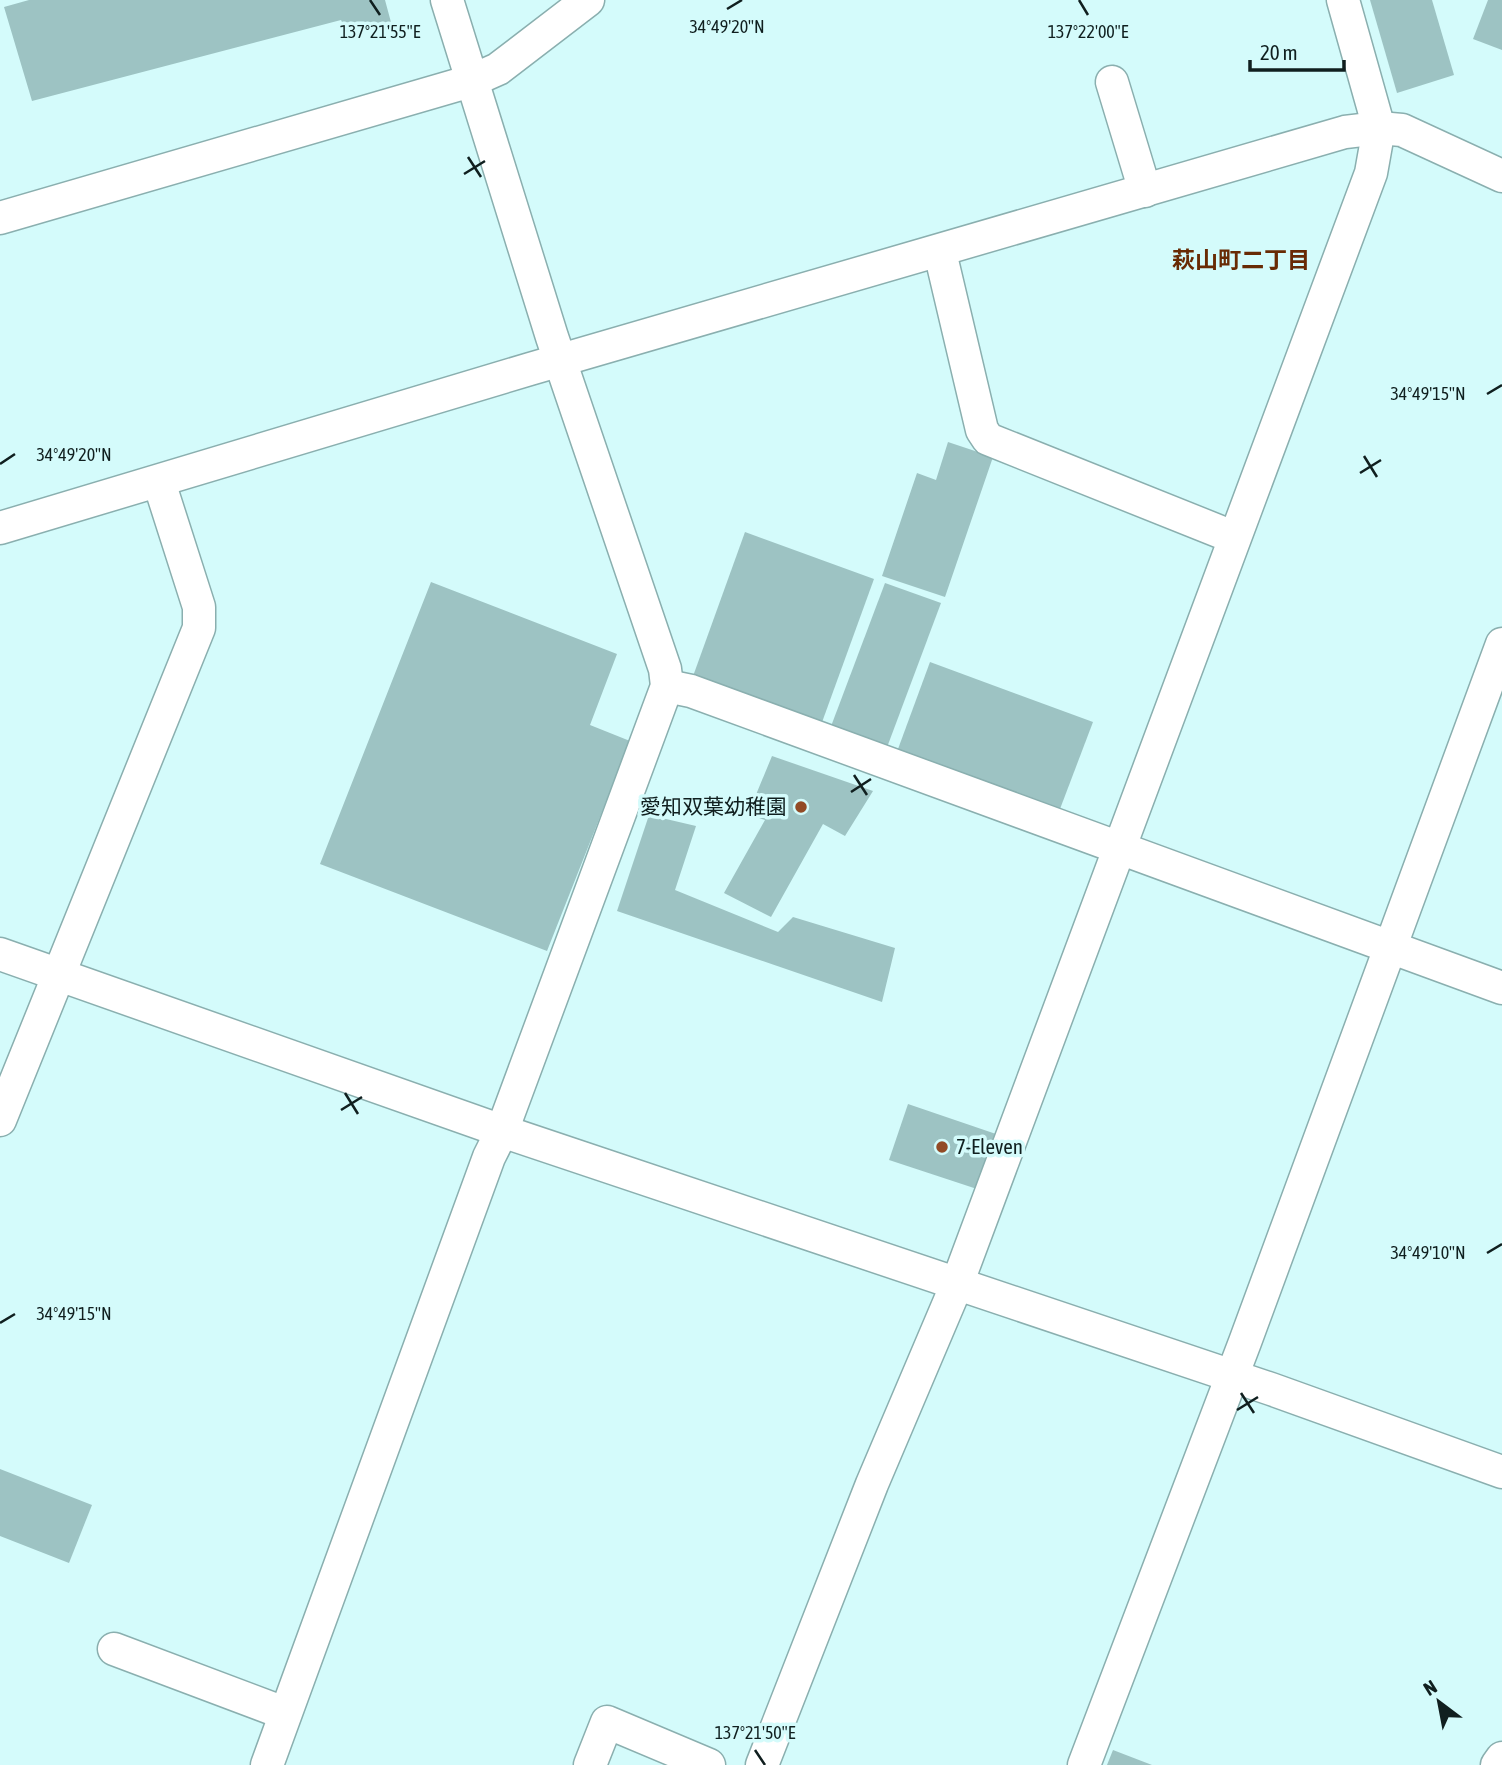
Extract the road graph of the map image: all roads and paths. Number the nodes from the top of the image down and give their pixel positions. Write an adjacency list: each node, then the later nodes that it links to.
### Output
1 (447, 0): 4 (street)
2 (587, 0): 4 (street)
3 (1343, 0): 6 (street)
4 (471, 80): 9 (street); 11 (street)
5 (1112, 82): 8 (street)
6 (1379, 128): 7 (street); 8 (street); 14 (street)
7 (1502, 176)
8 (1144, 191): 10 (street)
9 (0, 218)
10 (940, 252): 11 (street); 14 (street)
11 (559, 360): 12 (street); 16 (street)
12 (159, 482): 13 (street); 20 (street)
13 (0, 528)
14 (1233, 537): 17 (street)
15 (1502, 644): 18 (street)
16 (667, 686): 17 (street); 23 (street)
17 (1118, 848): 18 (street); 24 (street)
18 (1389, 947): 21 (street); 25 (street)
19 (0, 954): 20 (street)
20 (61, 975): 22 (street); 23 (street)
21 (1502, 988)
22 (0, 1120)
23 (502, 1132): 24 (street); 28 (street)
24 (957, 1284): 25 (street); 33 (street)
25 (1231, 1376): 26 (street); 34 (street)
26 (1502, 1472)
27 (114, 1649): 28 (street)
28 (285, 1713): 30 (street)
29 (1502, 1758): 35 (street)
30 (276, 1762)
31 (590, 1765): 32 (street)
32 (709, 1765)
33 (762, 1765)
34 (1084, 1765)
35 (1497, 1765)

